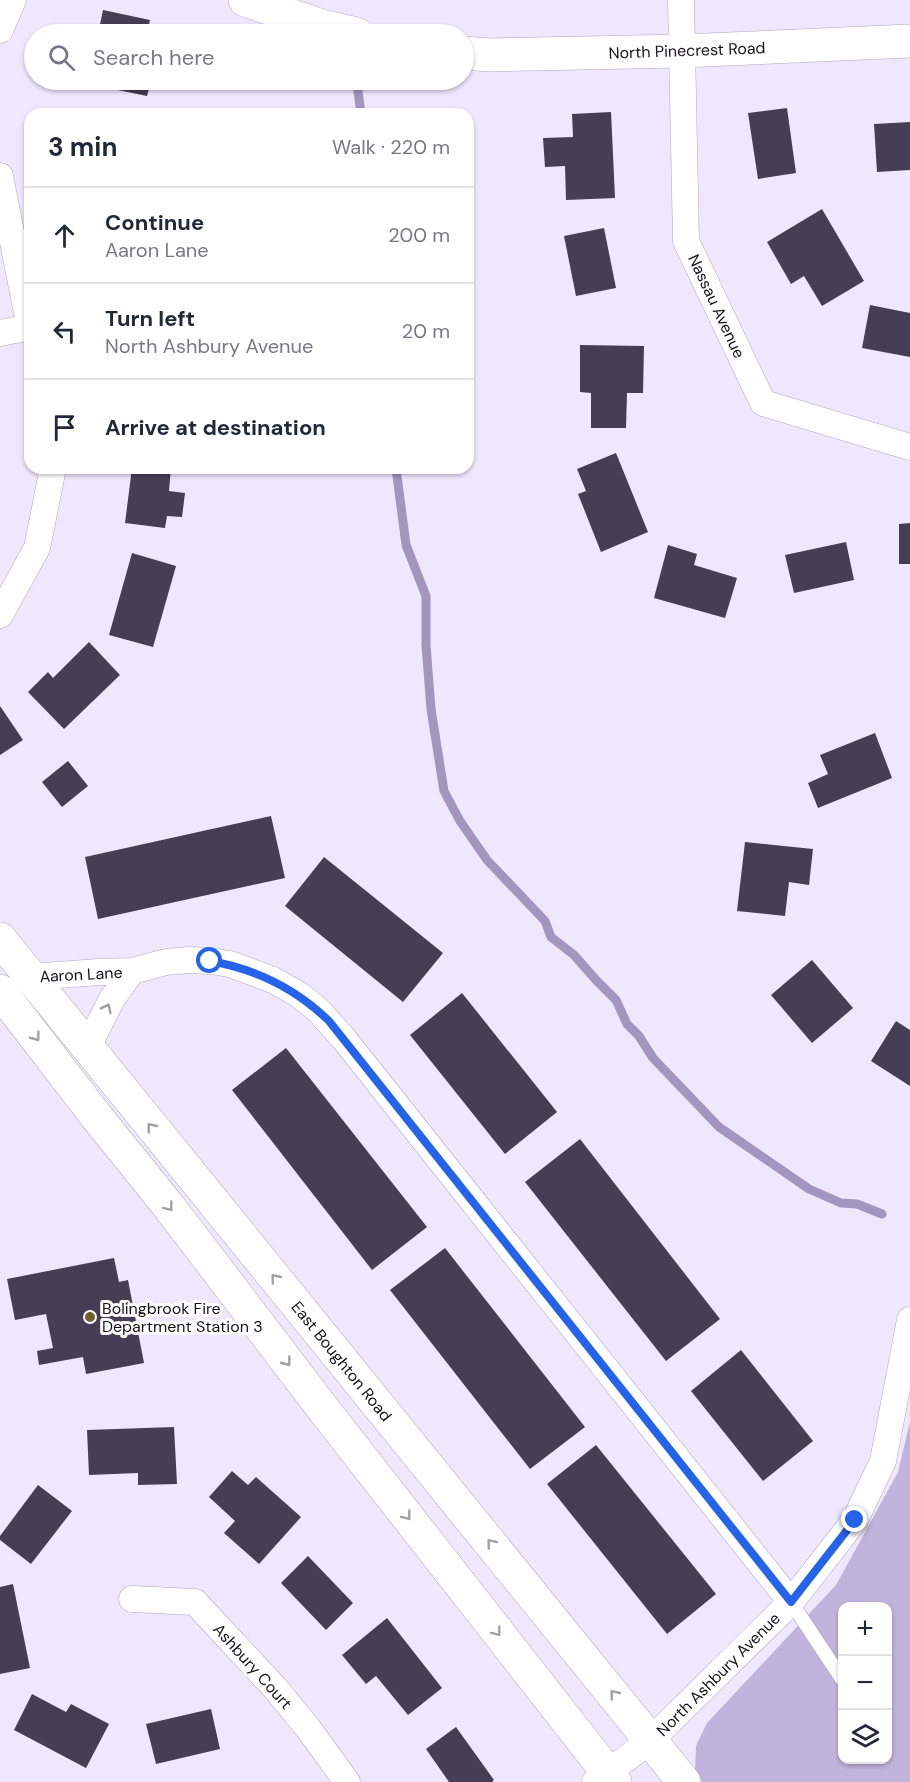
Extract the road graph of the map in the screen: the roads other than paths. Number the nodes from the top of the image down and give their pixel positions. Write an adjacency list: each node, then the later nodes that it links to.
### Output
1 (13, 0): 5 (street)
2 (245, 0): 4 (main road)
3 (681, 0): 7 (street, Nassau Avenue)
4 (313, 24)
5 (0, 30)
6 (910, 41): 7 (main road, North Pinecrest Road)
7 (682, 51): 8 (main road, North Pinecrest Road); 13 (street, Nassau Avenue)
8 (474, 54)
9 (0, 176): 10 (street)
10 (24, 297)
11 (24, 328): 12 (street)
12 (0, 333)
13 (910, 447)
14 (52, 474): 15 (street)
15 (0, 615)
16 (0, 939): 18 (main road, East Boughton Road)
17 (132, 971): 18 (street, Aaron Lane); 20 (street, Aaron Lane, one-way to 17); 23 (street, Aaron Lane)
18 (30, 977): 20 (main road, East Boughton Road)
19 (0, 991): 26 (main road, one-way to 26)
20 (87, 1048): 25 (main road, East Boughton Road, one-way to 20)
21 (910, 1320): 23 (street, North Ashbury Avenue)
22 (132, 1599): 27 (street, Ashbury Court)
23 (791, 1602): 24 (lane); 25 (street, North Ashbury Avenue)
24 (838, 1671)
25 (651, 1740): 26 (street, North Ashbury Avenue); 28 (main road, East Boughton Road)
26 (606, 1779)
27 (347, 1782)
28 (684, 1782)

